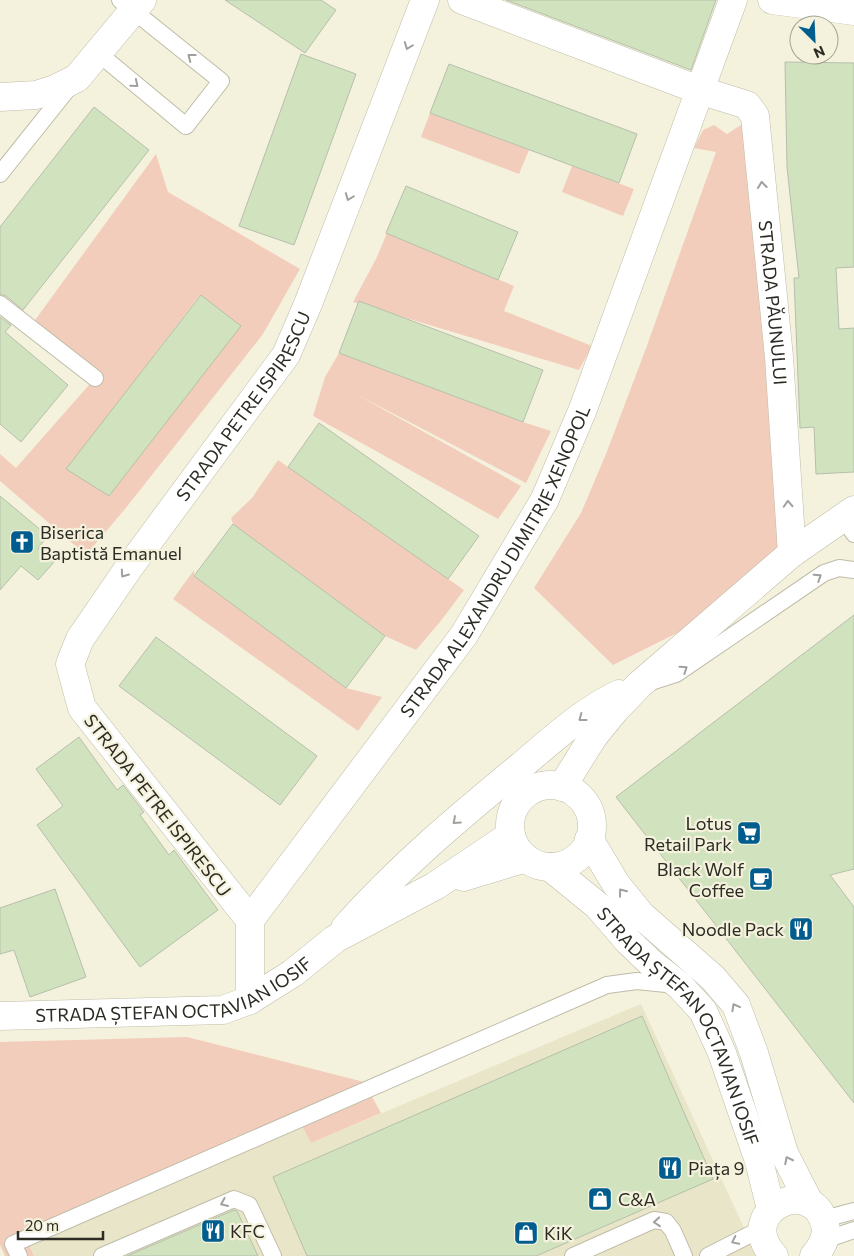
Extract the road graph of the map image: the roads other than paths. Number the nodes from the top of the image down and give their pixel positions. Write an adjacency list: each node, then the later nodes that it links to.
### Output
1 (425, 0): 24 (street, STRADA PETRE ISPIRESCU, one-way to 24)
2 (462, 0): 9 (street)
3 (733, 0): 9 (street, STRADA ALEXANDRU DIMITRIE XENOPOL)
4 (772, 0): 6 (street)
5 (132, 4): 7 (street); 7 (lane, one-way to 5)
6 (854, 11)
7 (98, 53): 8 (street)
8 (77, 78): 10 (street); 11 (lane)
9 (699, 90): 15 (street, STRADA PĂUNULUI, one-way to 9); 24 (street, STRADA ALEXANDRU DIMITRIE XENOPOL)
10 (0, 97)
11 (0, 174)
12 (0, 304): 13 (lane)
13 (95, 378)
14 (850, 520): 15 (street, STRADA ȘTEFAN OCTAVIAN IOSIF)
15 (792, 552): 17 (street, STRADA ȘTEFAN OCTAVIAN IOSIF)
16 (854, 570): 17 (lane, one-way to 16)
17 (639, 685): 18 (street, STRADA ȘTEFAN OCTAVIAN IOSIF); 19 (street, STRADA ȘTEFAN OCTAVIAN IOSIF); 25 (street, STRADA ȘTEFAN OCTAVIAN IOSIF, one-way to 25)
18 (562, 786): 19 (street); 20 (street)
19 (584, 802): 21 (street, STRADA ȘTEFAN OCTAVIAN IOSIF)
20 (511, 835): 22 (street, STRADA ȘTEFAN OCTAVIAN IOSIF); 23 (street, STRADA ȘTEFAN OCTAVIAN IOSIF)
21 (589, 839): 22 (street, STRADA ȘTEFAN OCTAVIAN IOSIF); 32 (street, STRADA ȘTEFAN OCTAVIAN IOSIF, one-way to 21)
22 (538, 862): 23 (street, STRADA ȘTEFAN OCTAVIAN IOSIF); 26 (street, STRADA ȘTEFAN OCTAVIAN IOSIF)
23 (435, 886): 25 (street, STRADA ȘTEFAN OCTAVIAN IOSIF)
24 (250, 920): 27 (street)
25 (335, 939): 27 (street, STRADA ȘTEFAN OCTAVIAN IOSIF)
26 (680, 986): 30 (street, STRADA ȘTEFAN OCTAVIAN IOSIF); 33 (lane)
27 (250, 1000): 28 (street, STRADA ȘTEFAN OCTAVIAN IOSIF)
28 (0, 1016)
29 (854, 1211): 32 (lane)
30 (767, 1218): 32 (street); 38 (lane, one-way to 38); 39 (street, STRADA ȘTEFAN OCTAVIAN IOSIF)
31 (854, 1230): 32 (lane)
32 (819, 1237)
33 (19, 1256)
34 (102, 1256): 35 (lane, one-way to 34)
35 (273, 1256)
36 (573, 1256): 37 (lane, one-way to 36)
37 (684, 1256)
38 (708, 1256)
39 (773, 1256)

